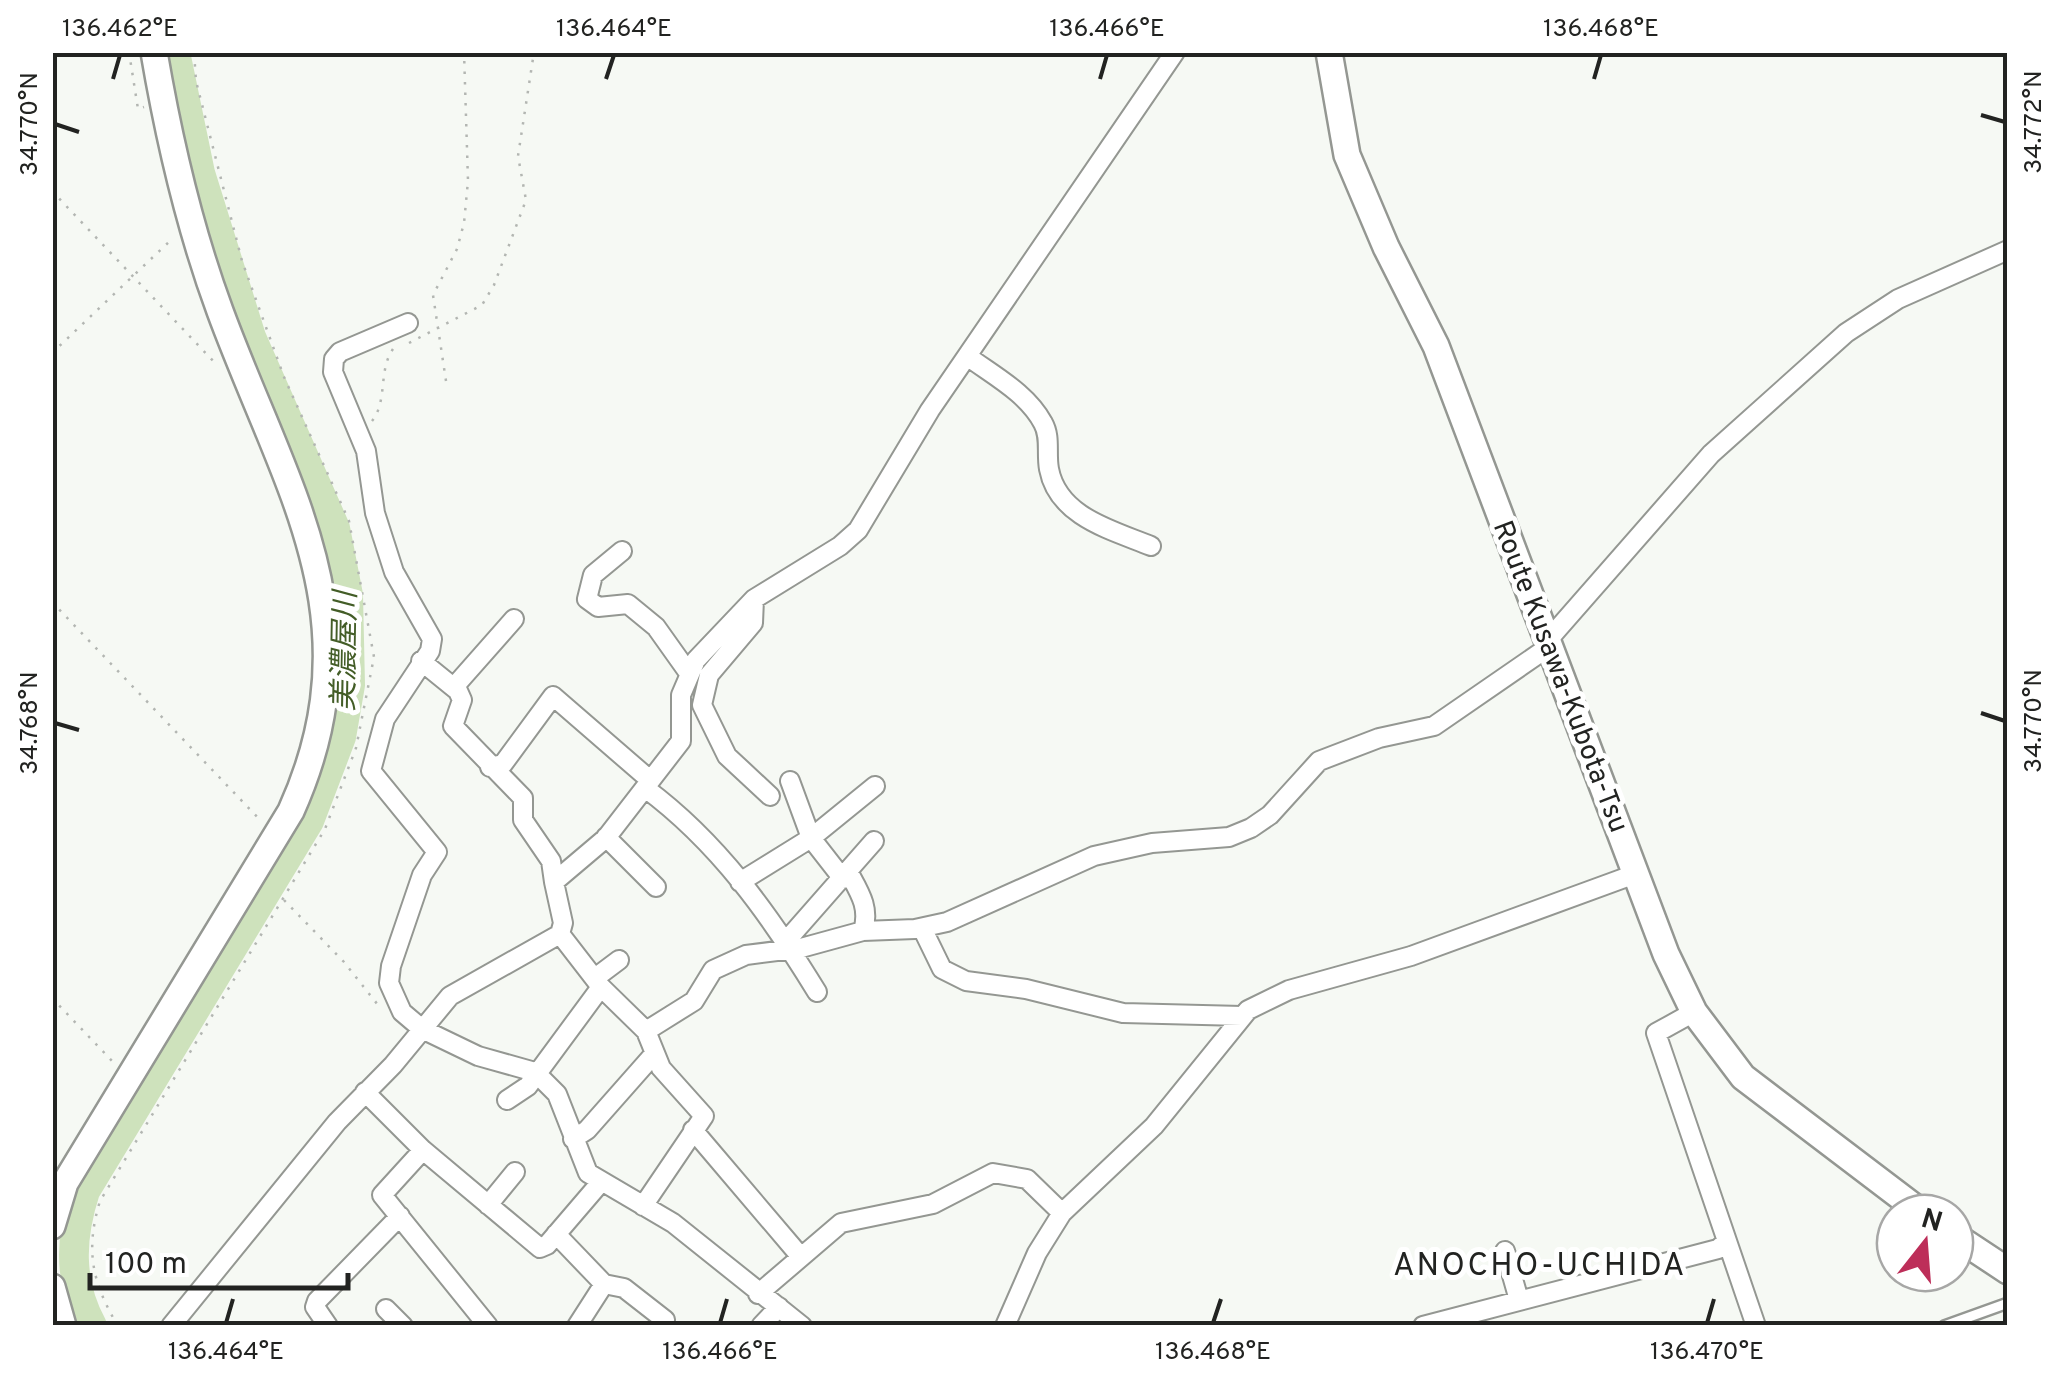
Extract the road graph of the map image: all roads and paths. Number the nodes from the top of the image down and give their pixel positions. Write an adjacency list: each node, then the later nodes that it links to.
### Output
1 (154, 52): 8 (main road)
2 (194, 52): 41 (path)
3 (464, 52): 12 (path)
4 (534, 52): 12 (path)
5 (1175, 52): 14 (street)
6 (1329, 52): 23 (main road, Route Kusawa-Kubota-Tsu)
7 (52, 191): 10 (path)
8 (191, 220): 10 (path); 16 (main road)
9 (2008, 250): 23 (street)
10 (133, 276): 13 (path); 16 (path)
11 (408, 324): 17 (street)
12 (438, 329): 15 (path); 17 (path)
13 (52, 353)
14 (967, 356): 18 (street); 20 (street)
15 (446, 380)
16 (248, 384): 32 (main road)
17 (356, 436): 24 (street)
18 (1150, 546)
19 (622, 551): 25 (street)
20 (754, 599): 25 (street); 31 (street)
21 (52, 602): 32 (path)
22 (514, 619): 26 (street)
23 (1549, 643): 36 (main road, Route Kusawa-Kubota-Tsu); 42 (street)
24 (421, 660): 26 (street); 53 (street)
25 (688, 672): 29 (street)
26 (454, 687): 27 (street)
27 (490, 767): 29 (street); 38 (street)
28 (790, 782): 34 (street)
29 (648, 784): 33 (street); 39 (street)
30 (875, 786): 34 (street)
31 (770, 796)
32 (276, 835): 57 (main road)
33 (606, 837): 38 (street); 40 (street)
34 (810, 838): 37 (street); 39 (street)
35 (874, 842): 37 (street)
36 (1638, 874): 51 (main road, Route Kusawa-Kubota-Tsu); 52 (street)
37 (846, 876): 43 (street); 45 (street)
38 (554, 882): 44 (street)
39 (740, 882): 45 (street)
40 (656, 888)
41 (282, 899): 50 (path); 86 (path)
42 (922, 928): 43 (street); 52 (street)
43 (863, 931): 45 (street)
44 (560, 934): 47 (street); 53 (street)
45 (789, 944): 48 (street); 54 (street)
46 (618, 960): 47 (street)
47 (598, 982): 54 (street); 56 (street)
48 (817, 992)
49 (52, 998): 57 (path)
50 (382, 1012)
51 (1694, 1012): 65 (main road, Route Kusawa-Kubota-Tsu); 72 (street)
52 (1242, 1016): 68 (street)
53 (422, 1028): 56 (street); 58 (street)
54 (646, 1031): 55 (street)
55 (655, 1053): 60 (street); 61 (street)
56 (535, 1072): 59 (street); 61 (street)
57 (129, 1078): 70 (main road)
58 (365, 1092): 62 (street); 87 (street)
59 (507, 1100)
60 (693, 1130): 67 (street); 75 (street)
61 (573, 1139): 64 (street)
62 (423, 1150): 66 (street); 69 (street)
63 (515, 1172): 66 (street)
64 (600, 1182): 67 (street); 71 (street)
65 (1895, 1193)
66 (488, 1204): 71 (street)
67 (643, 1206): 79 (street)
68 (1062, 1213): 75 (street); 94 (street)
69 (400, 1216): 88 (street); 90 (street)
70 (52, 1226)
71 (556, 1234): 77 (street)
72 (1727, 1241): 80 (street); 96 (street)
73 (1975, 1249): 76 (main road)
74 (1506, 1251): 80 (street)
75 (802, 1258): 79 (street)
76 (2008, 1271)
77 (604, 1284): 84 (street); 91 (street)
78 (52, 1288): 85 (main road)
79 (758, 1294): 82 (street)
80 (1519, 1300): 95 (street)
81 (2008, 1303): 97 (lane)
82 (779, 1307): 92 (street); 93 (street)
83 (386, 1309): 89 (street)
84 (666, 1320)
85 (63, 1326)
86 (118, 1326)
87 (171, 1326)
88 (328, 1326)
89 (403, 1326)
90 (488, 1326)
91 (577, 1326)
92 (761, 1326)
93 (802, 1326)
94 (1005, 1326)
95 (1423, 1326)
96 (1756, 1326)
97 (1944, 1326)

